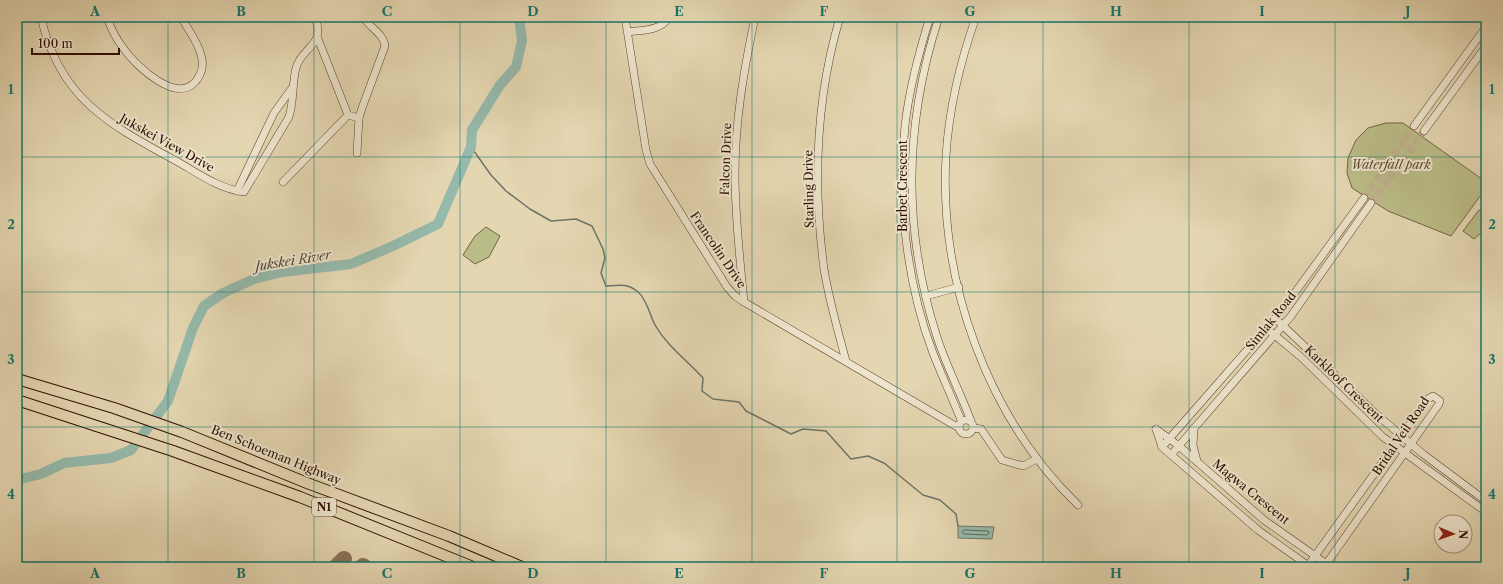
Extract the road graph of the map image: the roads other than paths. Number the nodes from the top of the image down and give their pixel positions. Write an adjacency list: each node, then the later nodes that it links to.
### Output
1 (41, 17): 32 (street, Jukskei View Drive)
2 (107, 17): 3 (street)
3 (182, 17)
4 (315, 17): 15 (street)
5 (363, 17): 21 (street)
6 (625, 17): 14 (street, Francolin Drive)
7 (669, 17): 14 (street)
8 (755, 17): 39 (street, Falcon Drive)
9 (840, 17): 44 (street, Starling Drive)
10 (930, 17): 17 (street, Barbet Crescent)
11 (939, 17): 18 (street, Barbet Crescent)
12 (976, 17): 37 (street)
13 (1486, 27): 23 (street)
14 (628, 32): 39 (street, Francolin Drive)
15 (318, 39): 19 (street); 20 (street)
16 (1486, 46): 26 (street)
17 (920, 48): 18 (street); 22 (street, Barbet Crescent)
18 (929, 50): 25 (street, Barbet Crescent)
19 (292, 88): 24 (street); 27 (street)
20 (348, 115): 21 (street); 29 (street)
21 (359, 118): 28 (street)
22 (905, 126): 25 (street); 30 (street, Barbet Crescent)
23 (1414, 126)
24 (267, 128): 27 (street); 32 (street)
25 (914, 129): 31 (street, Barbet Crescent)
26 (1424, 131)
27 (278, 134): 32 (street)
28 (357, 153)
29 (283, 182)
30 (903, 190): 31 (street); 36 (street, Barbet Crescent)
31 (912, 191): 35 (street, Barbet Crescent)
32 (241, 192)
33 (1364, 198): 40 (street, Simlak Road)
34 (1371, 203): 41 (street, Simlak Road)
35 (922, 278): 36 (street); 38 (street, Barbet Crescent)
36 (913, 280): 47 (street, Barbet Crescent)
37 (959, 287): 38 (street); 59 (street)
38 (926, 296): 48 (street, Barbet Crescent)
39 (744, 302): 44 (street, Francolin Drive)
40 (1274, 318): 41 (street, Karkloof Crescent); 42 (street, Simlak Road)
41 (1282, 325): 43 (street, Simlak Road); 51 (street, Karkloof Crescent)
42 (1266, 328): 43 (street, Karkloof Crescent); 52 (street, Simlak Road)
43 (1275, 335): 50 (street, Simlak Road); 54 (street, Karkloof Crescent)
44 (846, 361): 49 (street, Francolin Drive)
45 (17, 379): 68 (highway, Ben Schoeman Highway / N1)
46 (17, 400): 67 (highway, N1)
47 (961, 420): 48 (street); 49 (street)
48 (972, 424): 49 (street); 59 (street)
49 (959, 428)
50 (1194, 428): 55 (street, Simlak Road); 60 (street)
51 (1401, 436): 53 (street, Karkloof Crescent); 53 (street, Bridal Veil Road); 54 (street, Bridal Veil Road)
52 (1169, 438): 55 (street, Magwa Crescent); 56 (street, Simlak Road); 56 (street, Magwa Crescent)
53 (1410, 443): 57 (street, Bridal Veil Road); 61 (street, Karkloof Crescent)
54 (1394, 445): 57 (street, Karkloof Crescent); 64 (street, Bridal Veil Road)
55 (1179, 446): 58 (street, Simlak Road); 60 (street, Magwa Crescent)
56 (1162, 447): 58 (street, Magwa Crescent)
57 (1404, 453): 63 (street, Karkloof Crescent); 66 (street, Bridal Veil Road)
58 (1171, 455): 65 (street, Magwa Crescent)
59 (1038, 459): 62 (street)
60 (1198, 463): 64 (street, Magwa Crescent)
61 (1486, 501)
62 (1078, 505)
63 (1486, 512)
64 (1316, 555): 65 (street, Bridal Veil Road); 66 (street, Magwa Crescent)
65 (1308, 566)
66 (1327, 566)
67 (473, 567)
68 (522, 567)

